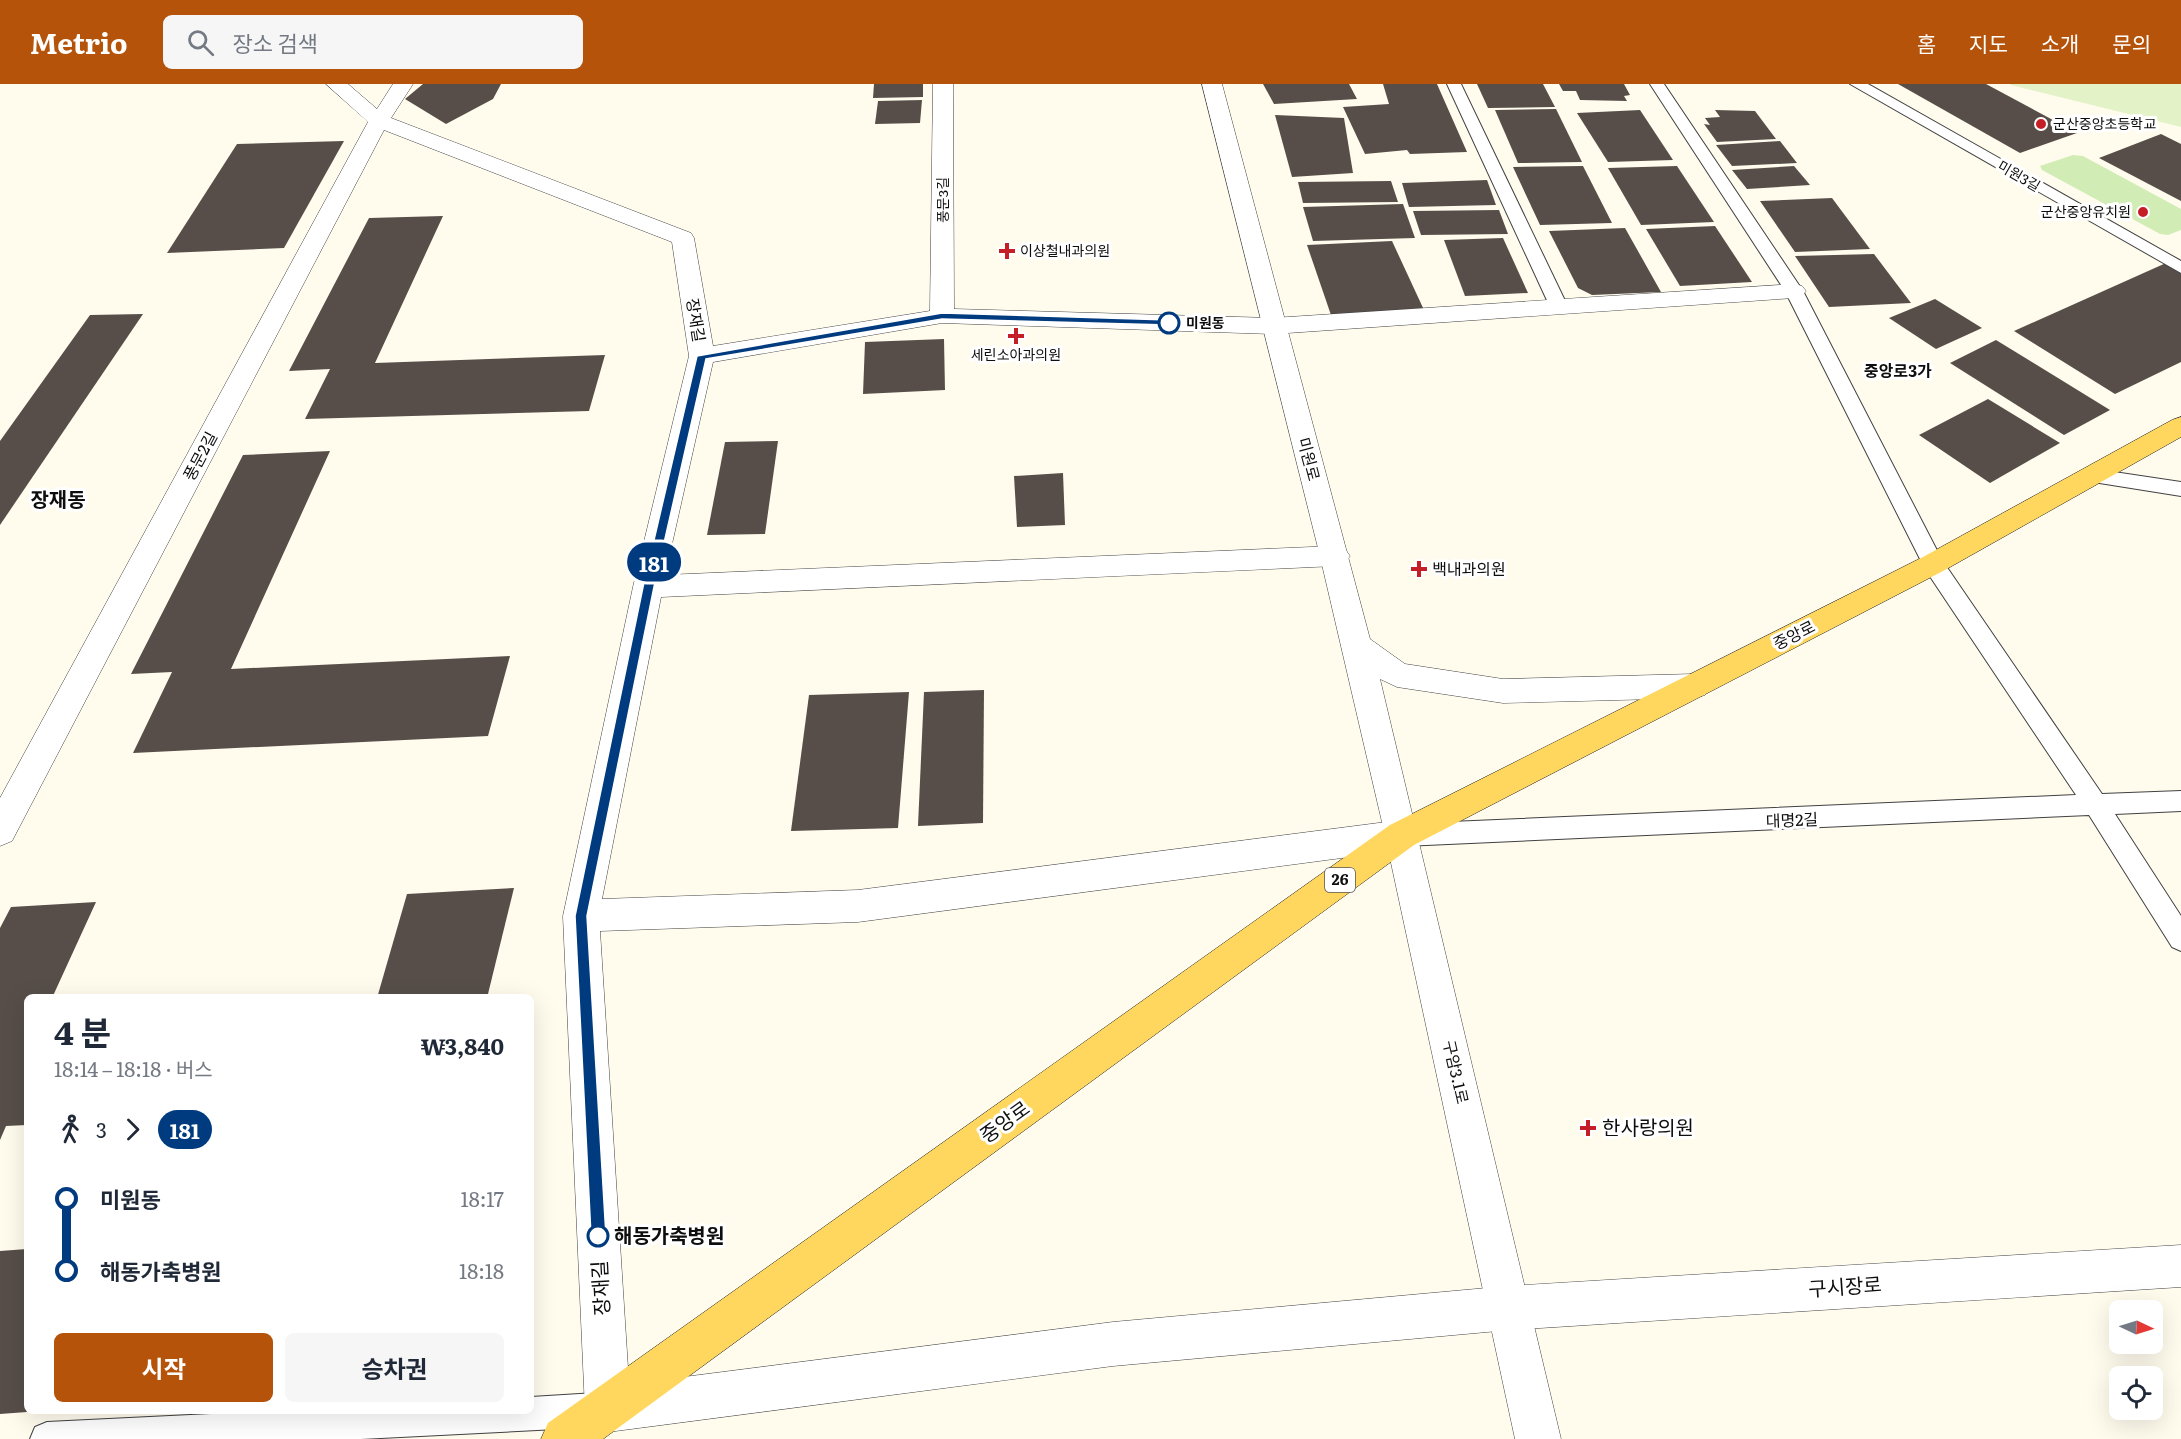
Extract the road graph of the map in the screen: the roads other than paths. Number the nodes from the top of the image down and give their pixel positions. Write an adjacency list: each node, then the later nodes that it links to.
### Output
1 (336, 84): 8 (street, 장재길)
2 (403, 84): 8 (street, 풍문2길)
3 (943, 84): 12 (street, 풍문3길)
4 (1212, 84): 13 (street, 미원로)
5 (1454, 84): 11 (lane)
6 (1657, 84): 10 (lane)
7 (1857, 84): 9 (lane, 미원3길)
8 (379, 121): 14 (street, 장재길); 25 (street, 풍문2길)
9 (2181, 268)
10 (1794, 291): 11 (street); 19 (lane)
11 (1560, 309): 13 (street)
12 (942, 316): 13 (street); 14 (street)
13 (1273, 326): 18 (street, 미원로)
14 (702, 356): 20 (street, 장재길)
15 (2181, 426): 16 (main road, 중앙로 / 26)
16 (2094, 476): 17 (lane); 19 (main road, 중앙로 / 26)
17 (2181, 489)
18 (1335, 556): 20 (street); 21 (street, 미원로)
19 (1934, 564): 22 (main road, 중앙로 / 26); 24 (lane)
20 (648, 587): 27 (street, 장재길)
21 (1356, 645): 22 (street); 26 (street, 미원로)
22 (1694, 686): 26 (main road, 중앙로 / 26)
23 (2181, 801): 24 (lane, 대명2길)
24 (2095, 804): 26 (lane, 대명2길); 28 (lane)
25 (0, 831)
26 (1402, 835): 27 (street, 중앙로); 30 (street, 구암3.1로); 31 (main road, 중앙로 / 26)
27 (581, 916): 31 (street, 장재길)
28 (2181, 939)
29 (2181, 1266): 30 (street, 구시장로)
30 (1509, 1308): 31 (street, 중앙로); 36 (street, 구암3.1로)
31 (608, 1409): 32 (lane); 35 (main road, 중앙로 / 26)
32 (534, 1413)
33 (514, 1414): 34 (lane)
34 (47, 1439)
35 (564, 1439)
36 (1538, 1439)

